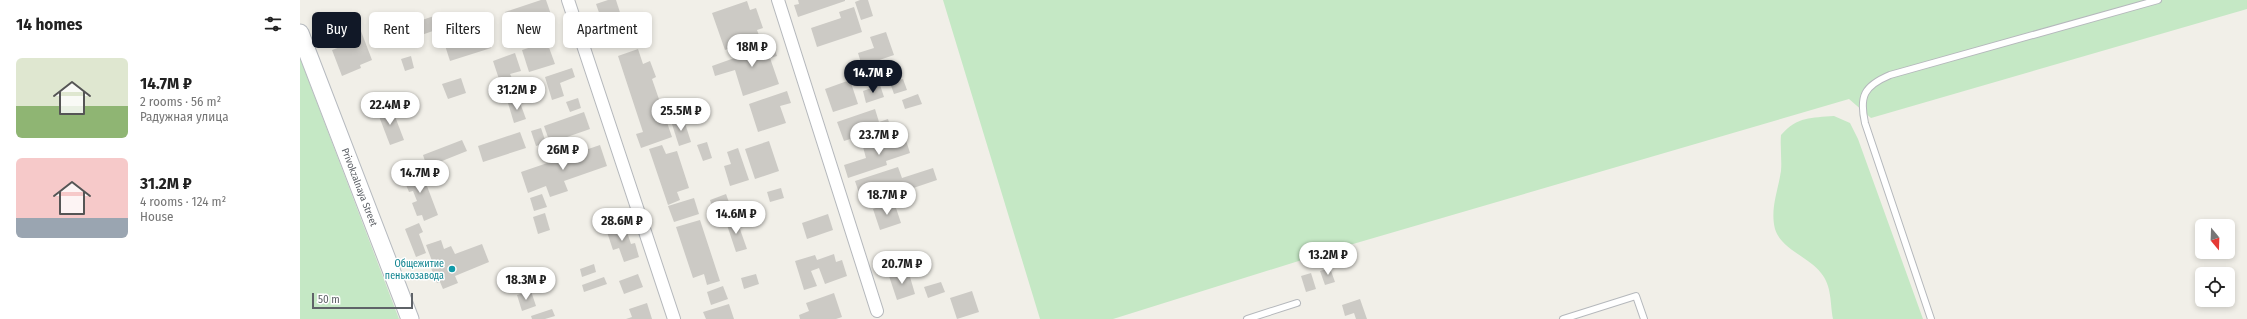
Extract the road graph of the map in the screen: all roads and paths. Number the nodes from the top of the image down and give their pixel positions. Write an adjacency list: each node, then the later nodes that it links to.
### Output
1 (568, 0): 8 (street)
2 (778, 0): 6 (street)
3 (2158, 0): 12 (lane)
4 (300, 33): 7 (main road, Privokzalnaya Street)
5 (1297, 304): 9 (lane)
6 (878, 311)
7 (410, 319)
8 (674, 319)
9 (1247, 319)
10 (1563, 319): 11 (lane)
11 (1644, 319)
12 (1931, 319)

